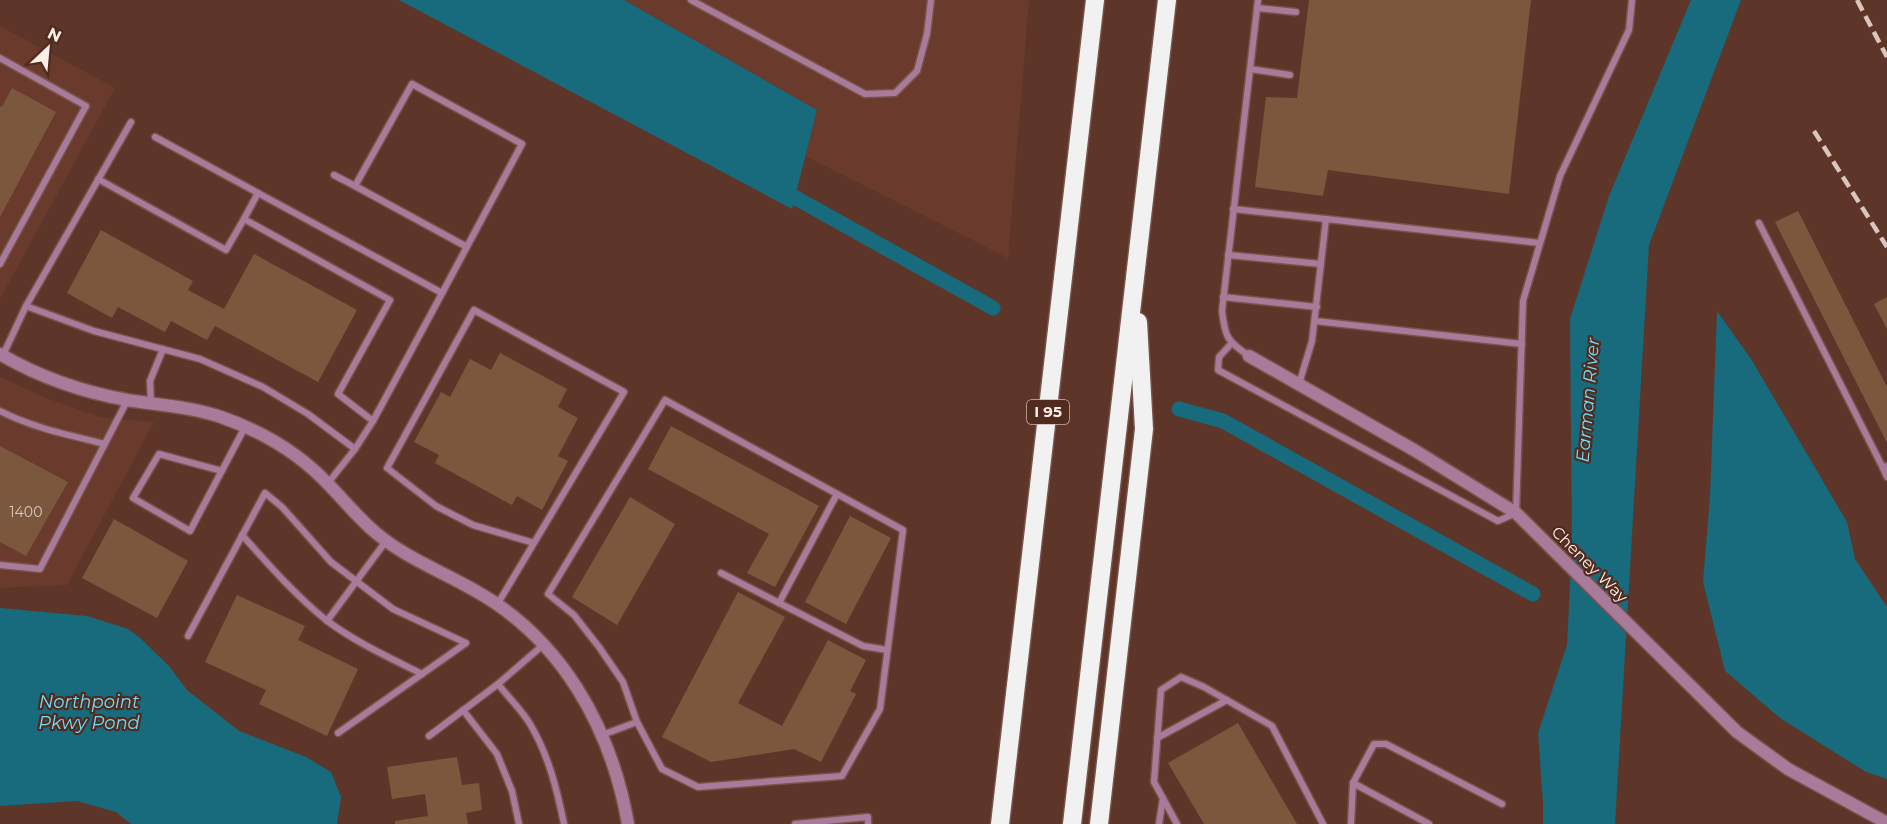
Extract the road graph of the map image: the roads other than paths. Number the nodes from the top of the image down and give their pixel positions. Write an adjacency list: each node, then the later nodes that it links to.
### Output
1 (691, 0): 2 (lane)
2 (931, 0)
3 (1095, 0): 81 (highway, I 95)
4 (1167, 0): 27 (highway)
5 (1258, 0): 7 (lane)
6 (1632, 0): 22 (lane)
7 (1257, 8): 8 (lane); 10 (lane)
8 (1296, 12)
9 (0, 58): 25 (lane)
10 (1250, 69): 11 (lane); 18 (lane)
11 (1290, 75)
12 (131, 122): 15 (lane)
13 (155, 137): 17 (lane)
14 (334, 175): 16 (lane)
15 (98, 179): 19 (lane); 30 (lane)
16 (355, 186): 23 (lane); 23 (lane)
17 (258, 192): 19 (lane); 28 (lane)
18 (1233, 209): 20 (lane); 24 (lane)
19 (244, 219): 42 (lane)
20 (1326, 219): 22 (lane); 26 (lane)
21 (1759, 223): 46 (lane)
22 (1540, 243): 34 (lane)
23 (467, 247): 28 (lane)
24 (1228, 255): 26 (lane); 29 (lane)
25 (0, 264)
26 (1321, 264): 31 (lane)
27 (1135, 272): 82 (highway); 83 (highway)
28 (442, 293): 42 (lane)
29 (1223, 297): 31 (lane); 33 (lane)
30 (26, 306): 35 (lane); 36 (lane)
31 (1317, 307): 32 (lane)
32 (1315, 321): 34 (lane); 38 (lane)
33 (1231, 344): 37 (lane); 51 (lane)
34 (1522, 344): 51 (lane)
35 (163, 349): 40 (lane); 45 (lane)
36 (1, 355): 39 (street)
37 (1249, 356): 38 (street, Cheney Way)
38 (1298, 384): 51 (street, Cheney Way)
39 (127, 400): 40 (street); 44 (lane)
40 (151, 403): 43 (street)
41 (0, 411): 44 (lane)
42 (373, 421): 45 (lane)
43 (245, 427): 47 (lane); 49 (street)
44 (105, 444): 55 (lane)
45 (355, 450): 49 (lane)
46 (1885, 467): 48 (lane)
47 (222, 471): 47 (lane)
48 (1887, 477)
49 (328, 483): 53 (street)
50 (837, 494): 58 (lane); 63 (lane); 68 (lane)
51 (1516, 513): 89 (street, Cheney Way)
52 (242, 535): 57 (lane); 60 (lane); 61 (lane)
53 (387, 541): 57 (lane); 59 (street)
54 (534, 543): 54 (lane); 59 (lane)
55 (0, 565)
56 (721, 573): 58 (lane)
57 (356, 581): 60 (lane); 64 (lane)
58 (779, 603): 63 (lane)
59 (497, 604): 62 (street)
60 (327, 621): 64 (lane)
61 (188, 636)
62 (544, 644): 65 (lane); 70 (street)
63 (887, 650): 68 (lane)
64 (422, 674): 69 (lane)
65 (498, 684): 67 (lane); 77 (lane)
66 (1227, 700): 72 (lane); 72 (lane); 86 (lane)
67 (463, 710): 71 (lane); 76 (lane)
68 (637, 722): 70 (lane)
69 (338, 733)
70 (602, 735): 78 (street)
71 (429, 736)
72 (1157, 738): 74 (lane)
73 (1353, 783): 75 (lane); 87 (lane); 88 (lane)
74 (1163, 798): 84 (lane); 85 (lane)
75 (1502, 804)
76 (519, 824)
77 (564, 824)
78 (628, 824)
79 (795, 824): 80 (lane)
80 (868, 824)
81 (1000, 824)
82 (1072, 824)
83 (1099, 824)
84 (1159, 824)
85 (1177, 824)
86 (1323, 824)
87 (1351, 824)
88 (1430, 824)
89 (1887, 824)

